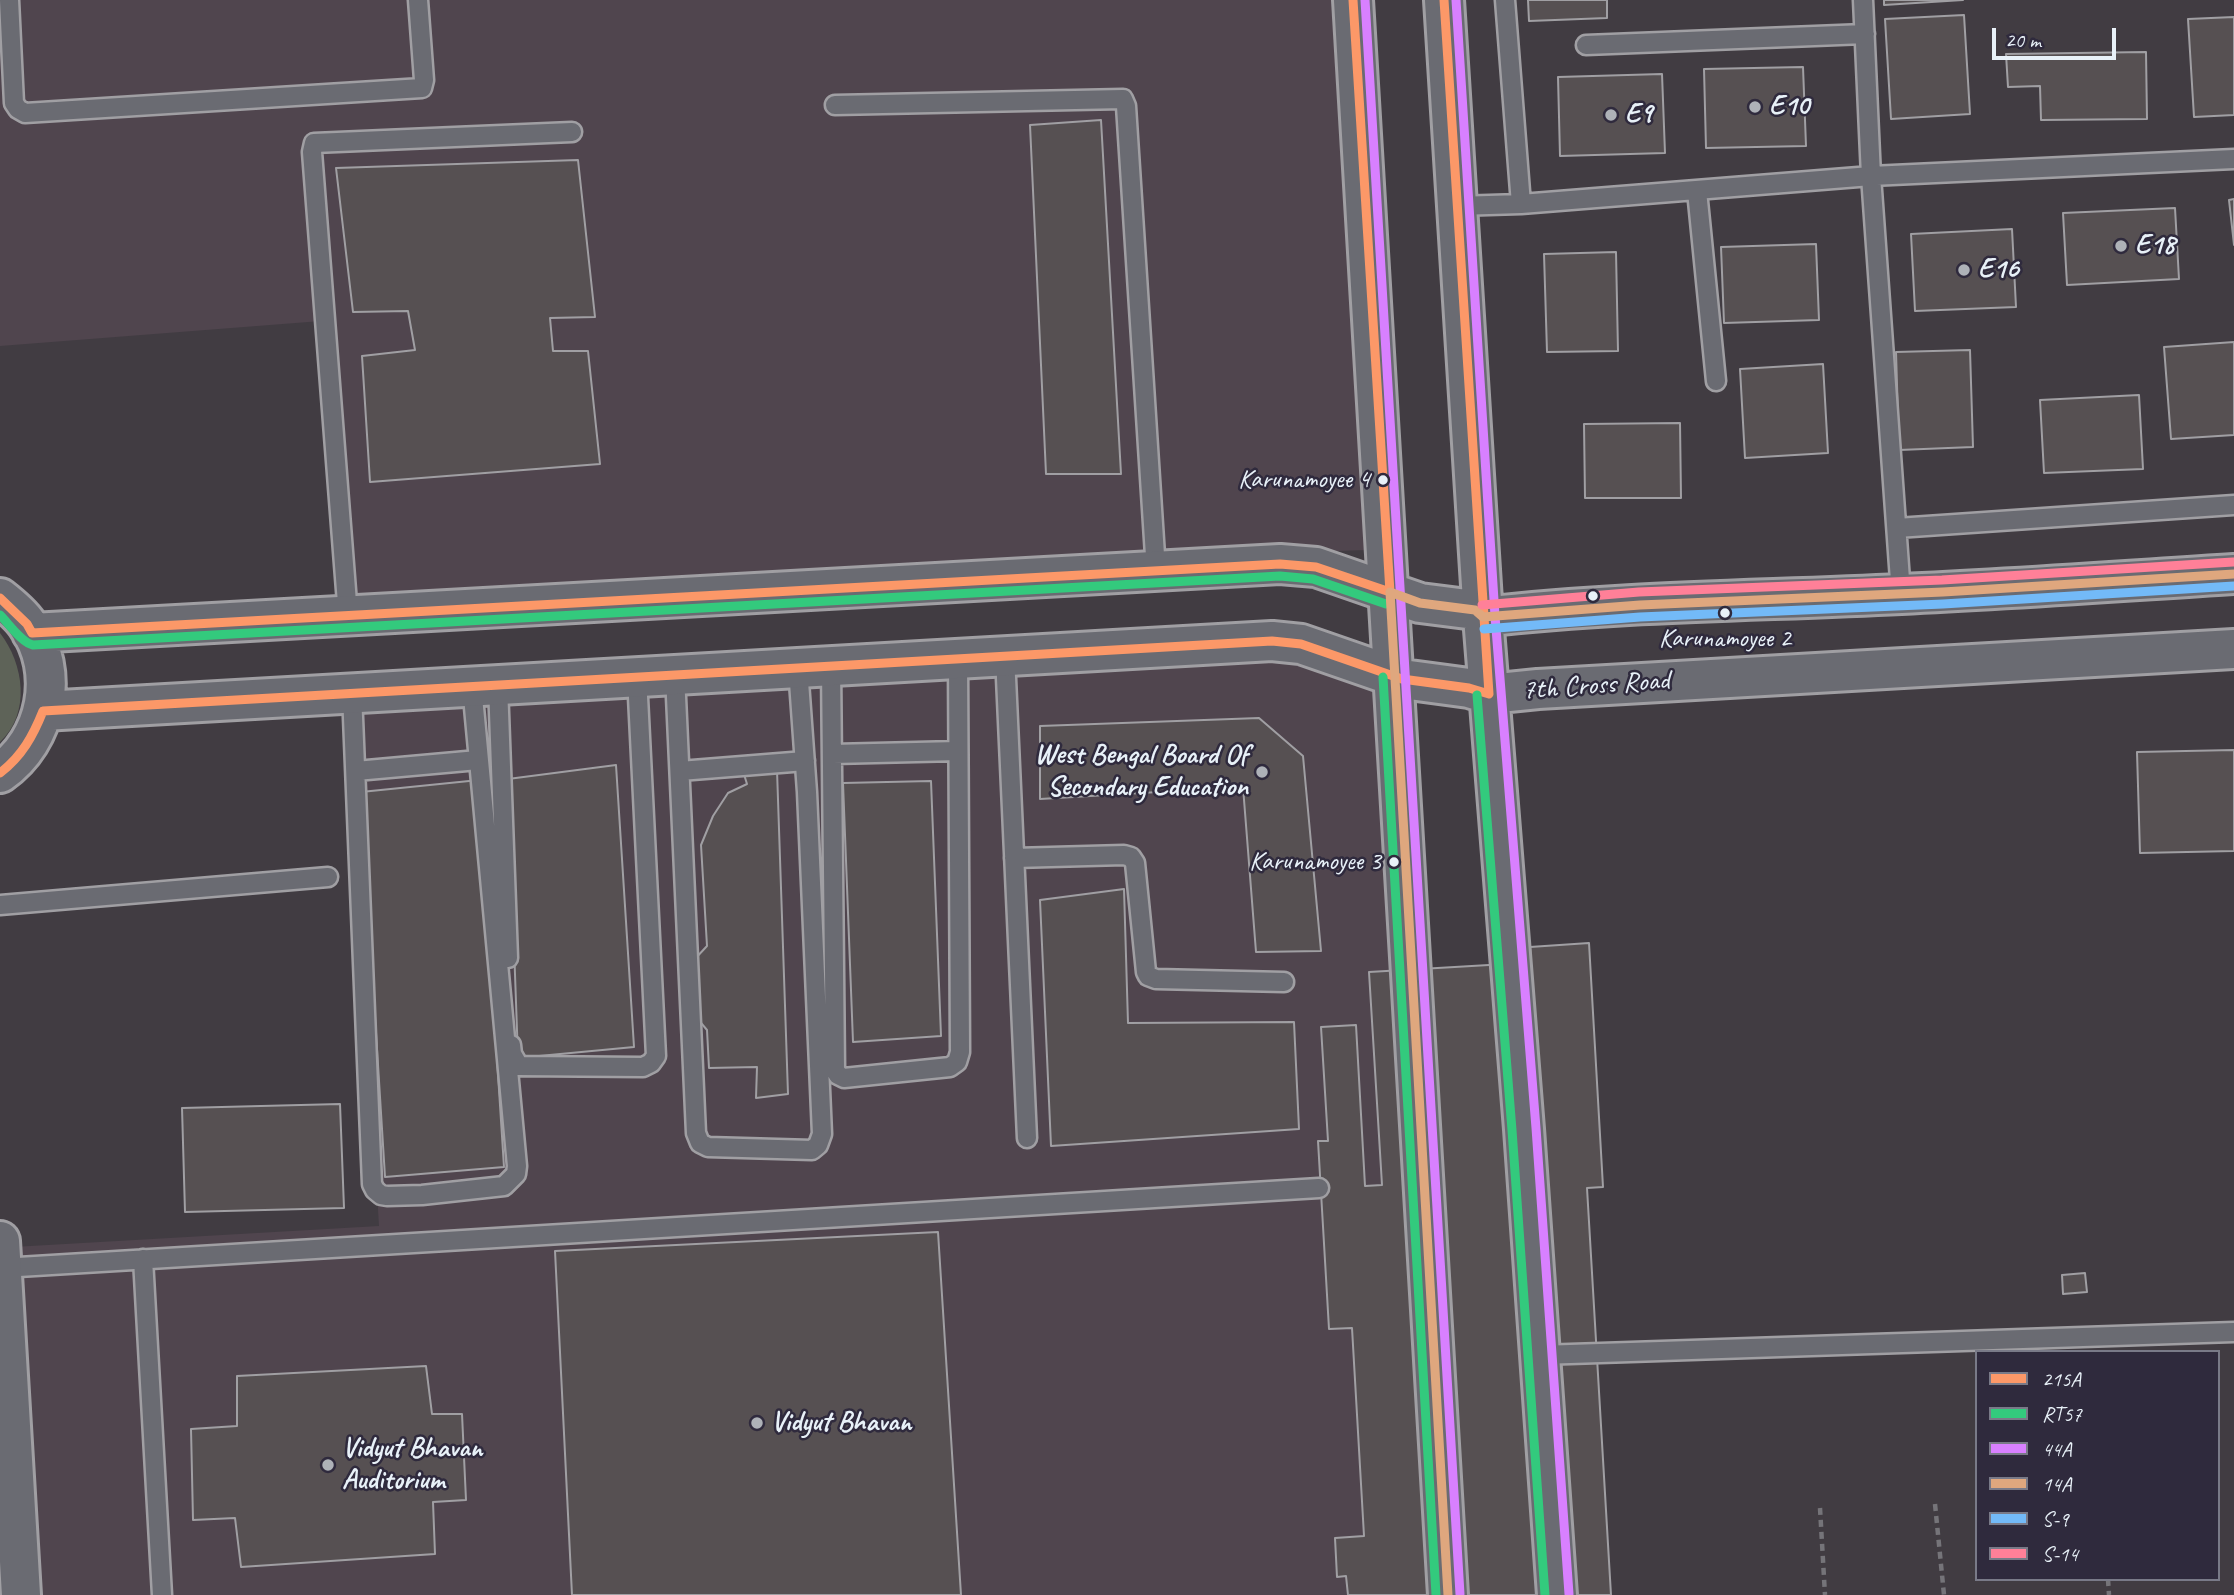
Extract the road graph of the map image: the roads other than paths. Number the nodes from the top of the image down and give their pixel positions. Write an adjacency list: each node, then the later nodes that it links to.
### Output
1 (9, 0): 2 (lane)
2 (418, 0)
3 (1353, 0): 21 (street)
4 (1444, 0): 15 (street)
5 (1506, 0): 14 (lane)
6 (1863, 0): 7 (lane)
7 (1865, 34): 8 (lane); 12 (lane)
8 (1586, 45)
9 (835, 105): 19 (lane)
10 (572, 132): 24 (lane)
11 (2234, 159): 12 (lane)
12 (1871, 176): 13 (lane); 18 (lane)
13 (1697, 191): 14 (lane); 16 (lane)
14 (1521, 204): 15 (lane)
15 (1457, 206): 25 (street)
16 (1716, 381)
17 (2234, 505): 18 (lane)
18 (1897, 528): 22 (lane)
19 (1156, 571): 21 (street); 24 (street)
20 (2234, 574): 22 (street)
21 (1390, 592): 25 (street); 33 (street)
22 (1901, 594): 25 (street)
23 (0, 598): 26 (street)
24 (348, 616): 26 (street)
25 (1483, 617): 36 (street)
26 (32, 633): 37 (street)
27 (2234, 649): 36 (street, 7th Cross Road)
28 (1005, 656): 29 (street, 7th Cross Road); 33 (street, 7th Cross Road); 45 (lane)
29 (958, 659): 30 (street, 7th Cross Road); 38 (lane)
30 (815, 667): 31 (street, 7th Cross Road); 39 (lane); 41 (lane)
31 (675, 675): 32 (street, 7th Cross Road); 43 (lane)
32 (637, 677): 34 (street, 7th Cross Road); 34 (lane)
33 (1395, 677): 36 (street, 7th Cross Road); 57 (street)
34 (485, 686): 35 (street, 7th Cross Road); 40 (lane)
35 (352, 693): 37 (street, 7th Cross Road); 42 (lane)
36 (1489, 694): 54 (street)
37 (43, 711): 44 (street)
38 (958, 751): 39 (lane); 39 (lane)
39 (833, 754)
40 (478, 760): 42 (lane); 42 (lane)
41 (805, 761): 43 (lane); 43 (lane)
42 (356, 771)
43 (680, 771)
44 (0, 773)
45 (1014, 858): 48 (lane); 49 (lane)
46 (328, 877): 47 (lane)
47 (0, 905)
48 (1284, 982)
49 (1027, 1139)
50 (1319, 1188): 52 (lane)
51 (1, 1254): 52 (lane); 55 (street)
52 (143, 1259): 56 (lane)
53 (2234, 1332): 54 (lane)
54 (1539, 1355): 58 (street)
55 (22, 1595)
56 (162, 1595)
57 (1448, 1595)
58 (1557, 1595)

